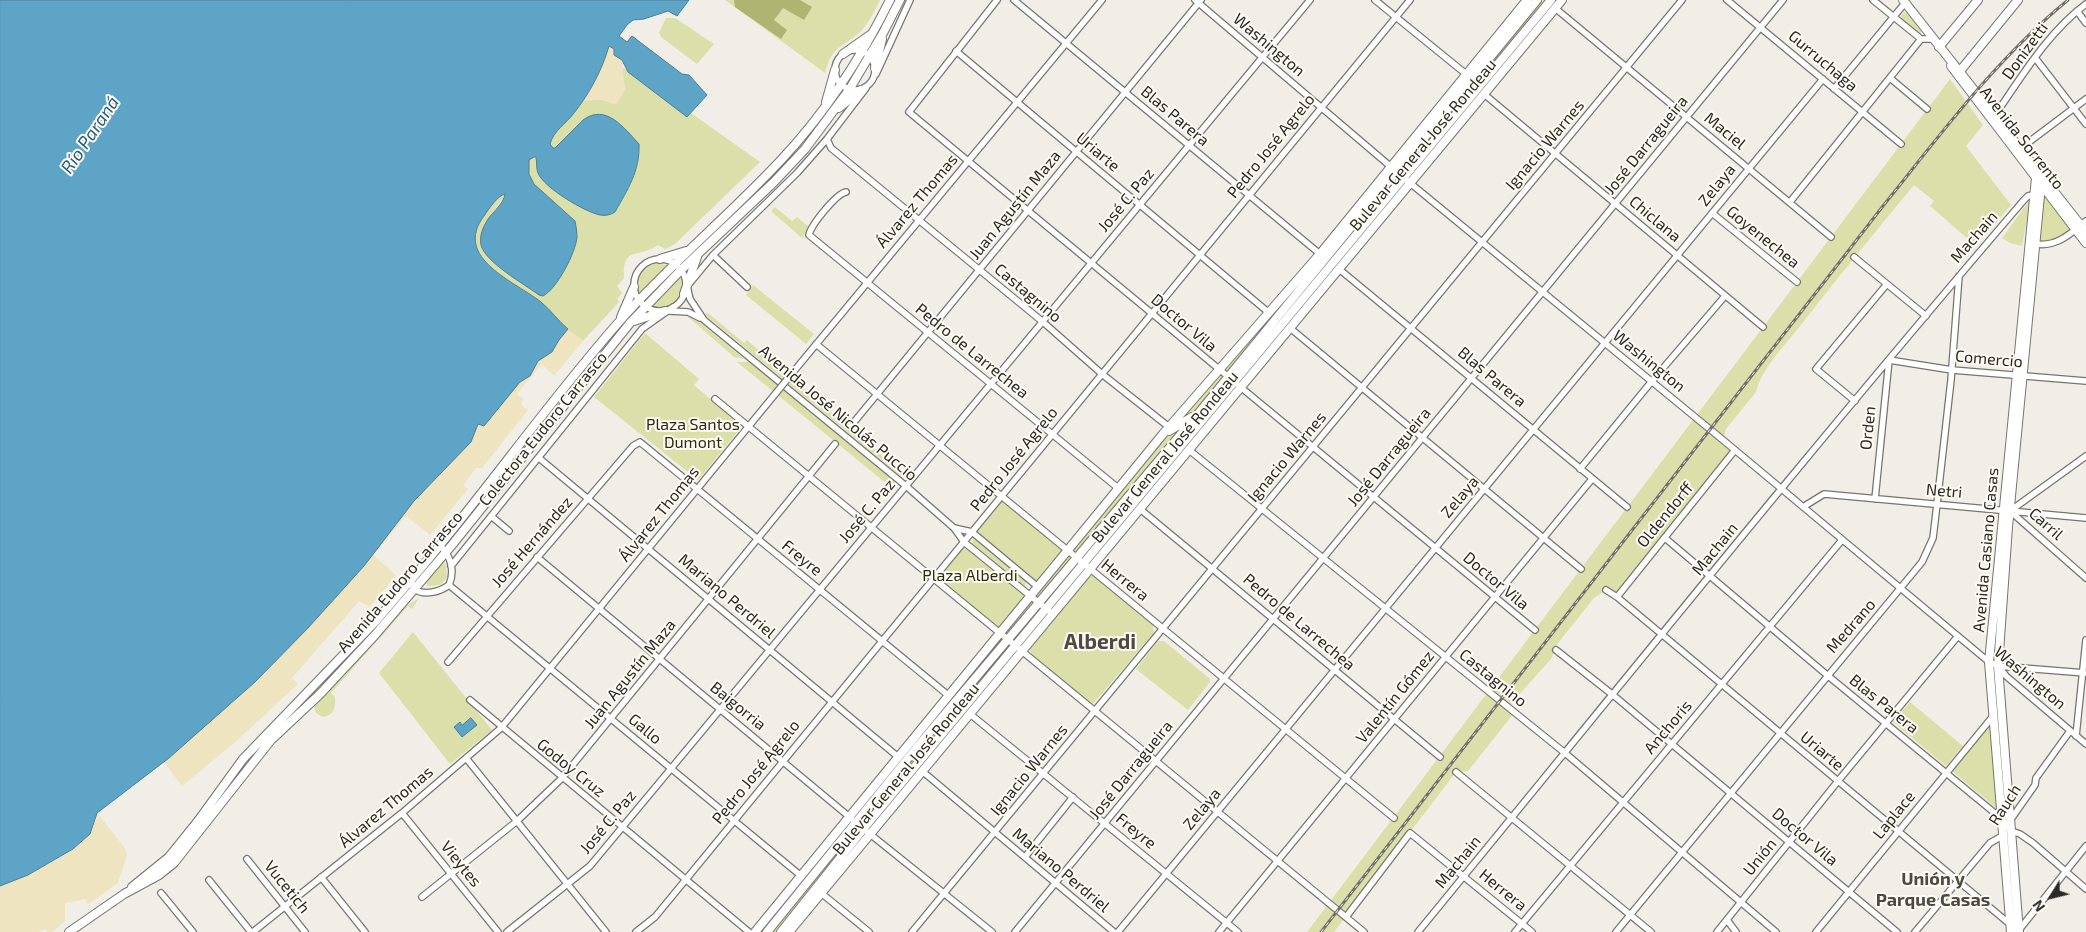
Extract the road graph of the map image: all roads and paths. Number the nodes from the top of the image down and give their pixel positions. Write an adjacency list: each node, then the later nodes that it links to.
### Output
1 (890, 0): 30 (main road)
2 (900, 0): 31 (main road)
3 (910, 0): 47 (street, Colectora Eudoro Carrasco)
4 (997, 0): 36 (street)
5 (1014, 0): 34 (street, Blas Parera)
6 (1102, 0): 34 (street, Álvarez Thomas)
7 (1310, 0): 39 (street, José C. Paz)
8 (1374, 0): 26 (street)
9 (1410, 0): 26 (street, Pedro José Agrelo)
10 (1527, 0): 45 (main road, Bulevar General José Rondeau)
11 (1537, 0): 46 (main road, Bulevar General José Rondeau)
12 (1551, 0): 25 (main road, Bulevar General José Rondeau)
13 (1561, 0): 23 (main road, Bulevar General José Rondeau); 25 (main road)
14 (1682, 0): 41 (street, Ignacio Warnes)
15 (1727, 0): 29 (street, Gurruchaga)
16 (1783, 0): 29 (street, José Darragueira)
17 (1872, 0): 27 (street)
18 (1978, 0): 35 (main road)
19 (2018, 0): 44 (main road)
20 (1198, 1): 39 (street, Washington); 54 (street, Juan Agustín Maza)
21 (1904, 2): 27 (street); 33 (main road, Avenida Sorrento)
22 (2086, 4): 24 (street, Donizetti)
23 (1555, 8): 41 (street, Maciel); 55 (main road, Bulevar General José Rondeau)
24 (2077, 11): 28 (street); 40 (street, Donizetti)
25 (1539, 14): 77 (main road, Bulevar General José Rondeau)
26 (1396, 17): 45 (street); 60 (street, Pedro José Agrelo)
27 (1893, 17): 32 (street); 52 (street)
28 (2086, 23)
29 (1760, 28): 49 (street, Gurruchaga); 65 (street, José Darragueira)
30 (873, 33): 37 (main road); 38 (main road)
31 (883, 33): 38 (main road); 42 (main road)
32 (1921, 39): 33 (street); 48 (street)
33 (1933, 39): 35 (main road, Avenida Sorrento)
34 (1065, 44): 54 (street, Blas Parera); 58 (street, Álvarez Thomas)
35 (1939, 47): 44 (main road, Avenida Sorrento)
36 (956, 51): 58 (street, Uriarte); 74 (street, Doctor Vila)
37 (843, 54): 38 (street); 43 (street)
38 (866, 54): 42 (street); 50 (main road); 53 (main road)
39 (1262, 57): 60 (street, Washington); 70 (street, José C. Paz)
40 (2036, 59): 61 (street); 66 (street, Donizetti)
41 (1627, 67): 65 (street, Maciel); 73 (street, Ignacio Warnes)
42 (875, 68): 47 (street)
43 (835, 70): 50 (street); 59 (main road)
44 (1957, 72): 66 (main road, Avenida Sorrento)
45 (1466, 74): 56 (main road, Bulevar General José Rondeau)
46 (1477, 74): 56 (main road); 75 (main road, Bulevar General José Rondeau)
47 (874, 78): 51 (street, Colectora Eudoro Carrasco)
48 (1890, 78): 62 (street); 63 (street)
49 (1823, 79): 52 (street, Gurruchaga); 76 (street, Zelaya)
50 (841, 85): 53 (street); 59 (main road)
51 (864, 89): 53 (street); 64 (main road); 68 (street, Colectora Eudoro Carrasco)
52 (1834, 89): 63 (street, Gurruchaga)
53 (849, 90): 64 (main road)
54 (1125, 92): 70 (street, Blas Parera); 72 (street, Juan Agustín Maza)
55 (1484, 94): 73 (street, Chiclana); 77 (main road, Bulevar General José Rondeau)
56 (1449, 96): 75 (main road, Bulevar General José Rondeau)
57 (2086, 99): 61 (street)
58 (1017, 102): 72 (street, Uriarte); 74 (street, Álvarez Thomas)
59 (825, 107): 93 (main road)
60 (1321, 107): 75 (street, Washington); 81 (street, Pedro José Agrelo)
61 (2074, 108): 67 (street); 71 (street)
62 (1927, 109)
63 (1862, 112): 69 (street, Gurruchaga); 82 (street)
64 (831, 114): 94 (main road)
65 (1687, 117): 76 (street, Maciel); 83 (street, José Darragueira)
66 (1993, 118): 71 (main road, Avenida Sorrento)
67 (2086, 124)
68 (827, 139): 87 (street, Castagnino); 96 (street, Colectora Eudoro Carrasco)
69 (1901, 144)
70 (1189, 146): 81 (street, Blas Parera); 84 (street, José C. Paz)
71 (2018, 150): 78 (main road, Avenida Sorrento)
72 (1076, 152): 84 (street, Uriarte); 85 (street, Juan Agustín Maza)
73 (1556, 154): 83 (street, Chiclana); 90 (street, Ignacio Warnes)
74 (968, 161): 85 (street, Doctor Vila); 87 (street, Álvarez Thomas)
75 (1393, 168): 77 (street, Washington); 95 (main road, Bulevar General José Rondeau); 118 (main road, Bulevar General José Rondeau)
76 (1749, 168): 82 (street, Maciel); 86 (street, Zelaya)
77 (1407, 180): 90 (street, Washington); 102 (main road, Bulevar General José Rondeau); 102 (main road, Bulevar General José Rondeau)
78 (2041, 180): 80 (main road, Avenida Casiano Casas); 88 (main road, Avenida Sorrento)
79 (846, 192): 107 (street, Pedro de Larrechea)
80 (2038, 194): 92 (main road, Avenida Casiano Casas); 105 (street, Machain); 135 (main road, Avenida Casiano Casas)
81 (1249, 195): 95 (street, Blas Parera); 97 (street, Pedro José Agrelo)
82 (1790, 202): 89 (street, Maciel)
83 (1615, 204): 98 (street, Chiclana); 112 (street, José Darragueira)
84 (1140, 205): 97 (street, Uriarte); 101 (street, José C. Paz)
85 (1028, 210): 101 (street, Doctor Vila); 104 (street, Juan Agustín Maza)
86 (1712, 213): 98 (street, Zelaya); 106 (street, Goyenechea)
87 (919, 221): 104 (street, Castagnino); 107 (street, Álvarez Thomas)
88 (2082, 227): 91 (main road, Avenida Sorrento); 92 (street)
89 (1831, 237)
90 (1483, 242): 112 (street, Washington); 126 (street, Ignacio Warnes)
91 (2086, 243)
92 (2036, 244): 135 (main road, Avenida Casiano Casas)
93 (690, 249): 100 (main road); 103 (main road)
94 (701, 251): 103 (main road); 110 (main road)
95 (1320, 254): 116 (main road, Bulevar General José Rondeau)
96 (713, 255): 110 (street, Colectora Eudoro Carrasco); 111 (street)
97 (1200, 255): 116 (street, Uriarte); 117 (street, Pedro José Agrelo)
98 (1677, 256): 113 (street, Chiclana); 128 (street, Zelaya)
99 (1854, 257): 108 (street)
100 (660, 259): 103 (street); 109 (street)
101 (1091, 263): 117 (street, Doctor Vila); 121 (street, José C. Paz)
102 (1337, 265): 125 (main road, Bulevar General José Rondeau); 126 (street, Blas Parera); 141 (main road, Bulevar General José Rondeau)
103 (678, 267): 110 (street, Avenida José Nicolás Puccio); 114 (main road, Avenida Eudoro Carrasco)
104 (979, 270): 121 (street, Castagnino); 127 (street, Juan Agustín Maza)
105 (1959, 276): 119 (street, Machain); 133 (street, Medrano)
106 (1797, 282)
107 (867, 283): 127 (street, Pedro de Larrechea); 130 (street, Álvarez Thomas)
108 (1887, 284): 119 (street); 145 (street)
109 (634, 287): 114 (street); 122 (main road)
110 (685, 287): 115 (street, Colectora Eudoro Carrasco); 120 (street, Avenida José Nicolás Puccio)
111 (748, 287)
112 (1543, 292): 128 (street, Washington); 137 (street, José Darragueira)
113 (1725, 296): 124 (street, Chiclana); 138 (street)
114 (642, 304): 115 (street, Avenida José Nicolás Puccio); 122 (main road, Avenida Eudoro Carrasco); 123 (main road, Avenida Eudoro Carrasco)
115 (669, 311): 120 (street, Avenida José Nicolás Puccio); 123 (main road); 165 (street, Colectora Eudoro Carrasco)
116 (1268, 312): 129 (main road, Bulevar General José Rondeau)
117 (1152, 313): 132 (street, Doctor Vila); 134 (street, Pedro José Agrelo)
118 (1280, 314): 129 (main road); 136 (main road, Bulevar General José Rondeau)
119 (1926, 316): 131 (street, Machain)
120 (704, 320): 169 (street, Avenida José Nicolás Puccio)
121 (1043, 322): 134 (street, Castagnino); 140 (street, José C. Paz)
122 (619, 323): 197 (main road, Avenida Eudoro Carrasco)
123 (630, 323): 155 (main road, Avenida Eudoro Carrasco)
124 (1763, 327)
125 (1290, 328): 141 (main road, Bulevar General José Rondeau); 142 (street)
126 (1412, 328): 137 (street, Blas Parera); 142 (street, Ignacio Warnes)
127 (928, 332): 140 (street, Pedro de Larrechea); 143 (street, Juan Agustín Maza)
128 (1605, 342): 138 (street, Washington); 150 (street, Zelaya)
129 (1242, 343): 132 (main road, Bulevar General José Rondeau)
130 (816, 344): 143 (street, Herrera); 147 (street, Álvarez Thomas, bridge)
131 (1889, 360): 133 (street, Comercio); 145 (street, Machain); 177 (street, Orden)
132 (1219, 370): 136 (street, Doctor Vila); 149 (main road, Bulevar General José Rondeau)
133 (1952, 370): 135 (street, Comercio); 178 (street, Medrano)
134 (1102, 374): 149 (street, Castagnino); 152 (street, Pedro José Agrelo)
135 (2020, 375): 139 (street, Comercio); 183 (main road, Avenida Casiano Casas)
136 (1228, 377): 141 (street, Doctor Vila); 146 (main road, Bulevar General José Rondeau)
137 (1472, 378): 150 (street, Blas Parera); 154 (street, José Darragueira)
138 (1652, 381): 161 (street, Washington); 166 (street)
139 (2086, 381)
140 (991, 384): 152 (street, Pedro de Larrechea); 158 (street, José C. Paz)
141 (1238, 385): 151 (main road, Bulevar General José Rondeau); 159 (street, Doctor Vila); 162 (main road, Bulevar General José Rondeau)
142 (1362, 388): 154 (street); 159 (street, Ignacio Warnes)
143 (877, 394): 148 (street, Juan Agustín Maza); 158 (street, Herrera)
144 (715, 399): 147 (street)
145 (1855, 401): 173 (street, Machain)
146 (1198, 414): 153 (main road); 201 (main road, Bulevar General José Rondeau)
147 (748, 426): 167 (street); 172 (street, Álvarez Thomas)
148 (850, 427)
149 (1169, 427): 153 (main road, Bulevar General José Rondeau)
150 (1533, 429): 166 (street, Blas Parera); 171 (street, Zelaya)
151 (1203, 432): 160 (main road, Bulevar General José Rondeau); 162 (main road)
152 (1052, 434): 170 (street, Pedro de Larrechea); 174 (street, Pedro José Agrelo)
153 (1163, 434): 170 (main road, Bulevar General José Rondeau)
154 (1423, 438): 171 (street); 175 (street, José Darragueira)
155 (534, 442): 164 (main road, Avenida Eudoro Carrasco); 165 (street, Mariano Perdriel)
156 (640, 442): 172 (street, Freyre); 176 (street, José Hernández)
157 (835, 444): 167 (street, Juan Agustín Maza)
158 (940, 446): 169 (street, José C. Paz); 174 (street, Herrera)
159 (1313, 447): 175 (street, Doctor Vila); 182 (street, Ignacio Warnes)
160 (1189, 450): 181 (main road, Bulevar General José Rondeau); 182 (street, Castagnino)
161 (1735, 450): 173 (street, Washington); 191 (street, Oldendorff)
162 (1174, 455): 201 (main road, Bulevar General José Rondeau)
163 (2086, 456): 183 (street)
164 (522, 457): 165 (street, Mariano Perdriel); 197 (main road, Avenida Eudoro Carrasco)
165 (538, 457): 176 (street, Mariano Perdriel); 184 (street, Colectora Eudoro Carrasco)
166 (1580, 469): 168 (street, Blas Parera)
167 (809, 477): 186 (street); 192 (street, Juan Agustín Maza)
168 (1592, 479): 180 (street, Blas Parera); 190 (street, Valentín Gómez)
169 (906, 486): 186 (street, José C. Paz); 187 (street, Avenida José Nicolás Puccio)
170 (1118, 488): 198 (main road, Bulevar General José Rondeau)
171 (1484, 488): 190 (street); 196 (street, Zelaya)
172 (697, 489): 192 (street, Freyre); 195 (street, Álvarez Thomas)
173 (1781, 489): 179 (street, Washington); 205 (street, Machain)
174 (1001, 496): 189 (street, Pedro José Agrelo); 198 (street, Herrera)
175 (1374, 497): 196 (street, Doctor Vila); 200 (street, José Darragueira)
176 (588, 498): 195 (street, Mariano Perdriel); 199 (street, José Hernández)
177 (1875, 499): 178 (street, Netri); 179 (street, Netri)
178 (1937, 504): 183 (street, Netri); 212 (street, Medrano)
179 (1803, 507): 193 (street, Washington)
180 (1627, 508)
181 (1140, 509): 201 (main road, Bulevar General José Rondeau); 203 (street, Pedro de Larrechea)
182 (1262, 509): 200 (street, Castagnino); 203 (street, Ignacio Warnes)
183 (2006, 511): 185 (street, Netri); 206 (street, Carril); 239 (main road, Avenida Casiano Casas); 240 (main road, Avenida Casiano Casas)
184 (491, 516): 188 (street); 202 (street, Colectora Eudoro Carrasco)
185 (2086, 518)
186 (871, 528): 207 (street); 213 (street, José C. Paz)
187 (954, 528): 189 (street, Avenida José Nicolás Puccio); 194 (street, Avenida José Nicolás Puccio)
188 (509, 531)
189 (972, 532): 194 (street, Pedro José Agrelo); 210 (street, Avenida José Nicolás Puccio)
190 (1544, 538): 204 (street); 216 (street, Valentín Gómez)
191 (1665, 538): 205 (street, Blas Parera); 217 (street, Oldendorff)
192 (758, 539): 213 (street, Freyre); 218 (street, Juan Agustín Maza)
193 (1842, 540): 212 (street, Washington); 224 (street, Anchoris)
194 (964, 542): 207 (street, Pedro José Agrelo); 215 (street, Avenida José Nicolás Puccio)
195 (648, 548): 218 (street, Mariano Perdriel); 219 (street, Álvarez Thomas)
196 (1435, 548): 216 (street, Doctor Vila); 220 (street, Zelaya)
197 (443, 549): 202 (street); 208 (main road, Avenida Eudoro Carrasco); 211 (main road, Avenida Eudoro Carrasco)
198 (1068, 551): 201 (street, Herrera); 210 (main road, Bulevar General José Rondeau)
199 (537, 557): 219 (street, Baigorria); 222 (street, José Hernández)
200 (1323, 558): 220 (street, Castagnino); 223 (street, José Darragueira)
201 (1083, 564): 221 (main road, Bulevar General José Rondeau); 225 (street, Herrera)
202 (451, 566): 209 (street)
203 (1213, 569): 223 (street, Pedro de Larrechea); 225 (street, Ignacio Warnes)
204 (1581, 569)
205 (1710, 577): 224 (street, Blas Parera); 228 (street, Machain)
206 (2086, 578)
207 (933, 579): 227 (street); 232 (street, Pedro José Agrelo)
208 (411, 580): 211 (street); 323 (main road, Avenida Eudoro Carrasco)
209 (449, 585): 211 (street); 222 (street, Gallo)
210 (1038, 587): 215 (main road, Bulevar General José Rondeau)
211 (414, 589): 323 (main road, Avenida Eudoro Carrasco)
212 (1901, 589): 229 (street, Washington); 244 (street, Medrano)
213 (820, 590): 232 (street, Freyre); 234 (street, José C. Paz)
214 (1606, 590): 217 (street, Uriarte)
215 (1030, 596): 221 (street, Avenida José Nicolás Puccio); 227 (main road, Bulevar General José Rondeau)
216 (1495, 597): 226 (street, Doctor Vila); 236 (street, Valentín Gómez)
217 (1616, 597): 228 (street, Uriarte)
218 (709, 599): 234 (street, Mariano Perdriel); 237 (street, Juan Agustín Maza)
219 (599, 608): 237 (street, Baigorria); 241 (street, Álvarez Thomas)
220 (1385, 608): 236 (street, Castagnino); 242 (street, Zelaya)
221 (1046, 609): 230 (main road, Bulevar General José Rondeau); 233 (main road, Bulevar General José Rondeau)
222 (487, 616): 238 (street, José Hernández); 241 (street, Gallo)
223 (1274, 619): 242 (street, Pedro de Larrechea); 245 (street, José Darragueira)
224 (1770, 627): 244 (street, Blas Parera); 246 (street, Anchoris)
225 (1163, 629): 245 (street, Herrera); 253 (street, Ignacio Warnes)
226 (1535, 630)
227 (1000, 633): 230 (street); 247 (main road, Bulevar General José Rondeau)
228 (1662, 636): 246 (street, Uriarte); 248 (street, Machain)
229 (1958, 636): 239 (street, Washington); 259 (street, Unión)
230 (1008, 640): 233 (street); 267 (main road, Bulevar General José Rondeau)
231 (2086, 640): 243 (street)
232 (882, 641): 247 (street, Freyre); 250 (street, Pedro José Agrelo)
233 (1019, 649): 251 (main road, Bulevar General José Rondeau); 253 (street); 257 (main road, Bulevar General José Rondeau)
234 (770, 650): 250 (street, Mariano Perdriel); 252 (street, José C. Paz)
235 (1556, 650): 248 (street, Doctor Vila)
236 (1445, 658): 258 (street, Valentín Gómez); 268 (street, Castagnino)
237 (660, 659): 252 (street, Baigorria); 256 (street, Juan Agustín Maza)
238 (448, 662)
239 (1989, 662): 240 (street, Washington); 255 (main road, Avenida Casiano Casas)
240 (1998, 666): 243 (street); 262 (street, Washington); 294 (main road, Avenida Casiano Casas)
241 (550, 669): 256 (street, Gallo); 260 (street, Álvarez Thomas)
242 (1335, 669): 258 (street, Pedro de Larrechea); 261 (street, Zelaya)
243 (2084, 673): 264 (street)
244 (1827, 675): 259 (street, Blas Parera); 263 (street, Medrano)
245 (1224, 679): 261 (street, Herrera); 273 (street, José Darragueira)
246 (1721, 686): 263 (street, Uriarte); 265 (street, Anchoris)
247 (948, 695): 269 (main road, Bulevar General José Rondeau)
248 (1613, 695): 265 (street, Doctor Vila); 268 (street, Machain)
249 (470, 700): 260 (street, Godoy Cruz)
250 (832, 702): 269 (street, Mariano Perdriel); 272 (street, Pedro José Agrelo)
251 (980, 702): 254 (main road, Bulevar General José Rondeau); 257 (main road)
252 (721, 709): 272 (street, Baigorria); 274 (street, José C. Paz)
253 (1093, 711): 273 (street); 279 (street, Ignacio Warnes)
254 (970, 714): 275 (main road, Bulevar General José Rondeau); 279 (street, Freyre)
255 (1994, 715): 277 (street, Laplace); 294 (main road, Avenida Casiano Casas)
256 (611, 719): 274 (street, Gallo); 280 (street, Juan Agustín Maza)
257 (956, 719): 296 (main road, Bulevar General José Rondeau)
258 (1395, 719): 270 (street, Pedro de Larrechea); 281 (street, Valentín Gómez)
259 (1886, 723): 277 (street, Blas Parera); 282 (street, Unión)
260 (502, 728): 271 (street, Álvarez Thomas); 280 (street, Godoy Cruz)
261 (1285, 730): 281 (street, Herrera); 286 (street, Zelaya)
262 (2070, 731): 264 (street, Washington); 294 (street, Rauch)
263 (1780, 733): 282 (street, Uriarte); 283 (street, Medrano)
264 (2076, 736): 266 (street, Washington)
265 (1672, 744): 283 (street, Doctor Vila); 285 (street, Anchoris)
266 (2086, 744)
267 (918, 746): 278 (main road); 290 (main road, Bulevar General José Rondeau)
268 (1565, 753): 285 (street, Castagnino); 289 (street, Machain)
269 (897, 756): 278 (main road, Bulevar General José Rondeau)
270 (1440, 757)
271 (466, 758): 287 (street, Álvarez Thomas); 292 (street)
272 (784, 760): 290 (street, Baigorria); 291 (street, Pedro José Agrelo)
273 (1156, 762): 286 (street); 293 (street, José Darragueira)
274 (671, 769): 291 (street, Gallo); 295 (street, José C. Paz)
275 (922, 771): 296 (main road, Bulevar General José Rondeau); 297 (street, Mariano Perdriel)
276 (1456, 772): 289 (street)
277 (1946, 773): 294 (street, Blas Parera); 298 (street, Laplace)
278 (883, 774): 290 (main road, Bulevar General José Rondeau)
279 (1044, 774): 284 (street, Freyre); 297 (street, Ignacio Warnes)
280 (562, 778): 292 (street, Juan Agustín Maza); 295 (street, Godoy Cruz)
281 (1345, 779): 288 (street, Herrera); 305 (street, Valentín Gómez)
282 (1838, 781): 298 (street, Uriarte); 300 (street, Unión)
283 (1730, 793): 300 (street, Doctor Vila); 302 (street, Medrano)
284 (1073, 797): 293 (street, Freyre); 303 (street)
285 (1623, 802): 302 (street, Castagnino); 306 (street, Anchoris)
286 (1217, 812): 305 (street); 308 (street, Zelaya)
287 (402, 813): 309 (street, Vieytes); 312 (street, Álvarez Thomas)
288 (1394, 818)
289 (1512, 818): 306 (street); 311 (street, Machain)
290 (853, 819): 296 (street, Baigorria); 310 (main road, Bulevar General José Rondeau); 346 (main road, Bulevar General José Rondeau)
291 (734, 820): 310 (street, Gallo); 313 (street, Pedro José Agrelo)
292 (517, 821): 309 (street, Juan Agustín Maza); 317 (street)
293 (1105, 823): 308 (street, Freyre); 316 (street, José Darragueira)
294 (2008, 824): 299 (main road, Avenida Casiano Casas); 307 (street, Blas Parera); 334 (main road, Avenida Casiano Casas)
295 (622, 827): 313 (street, Godoy Cruz); 317 (street, José C. Paz)
296 (867, 831): 321 (main road, Bulevar General José Rondeau); 322 (street, Baigorria); 328 (main road, Bulevar General José Rondeau)
297 (996, 832): 303 (street, Mariano Perdriel); 322 (street, Ignacio Warnes)
298 (1898, 832): 315 (street, Uriarte); 320 (street, Laplace)
299 (2003, 836): 315 (street, Rauch); 334 (main road, Avenida Casiano Casas)
300 (1789, 842): 320 (street, Doctor Vila); 326 (street, Unión)
301 (2086, 846): 307 (street)
302 (1683, 851): 326 (street, Castagnino); 329 (street, Medrano)
303 (1025, 857): 316 (street, Mariano Perdriel)
304 (246, 859): 327 (street, Vucetich)
305 (1278, 861): 330 (street); 332 (street, Valentín Gómez)
306 (1570, 865): 329 (street); 333 (street, Anchoris)
307 (2065, 871): 318 (street, Blas Parera); 334 (street)
308 (1166, 873): 332 (street, Freyre); 353 (street, Zelaya)
309 (451, 874): 324 (street, Juan Agustín Maza); 340 (street, Vieytes)
310 (800, 875): 345 (main road, Bulevar General José Rondeau)
311 (1464, 876): 330 (street, Herrera); 333 (street, Herrera); 357 (street, Machain)
312 (322, 878): 327 (street, Álvarez Thomas); 339 (street)
313 (686, 879): 343 (street, Pedro José Agrelo); 344 (street, Godoy Cruz)
314 (209, 880): 337 (street)
315 (1957, 882): 334 (street, Uriarte); 367 (street, Rauch)
316 (1056, 883): 352 (street, José Darragueira); 353 (street, Mariano Perdriel)
317 (567, 884): 341 (street, José C. Paz); 342 (street)
318 (2086, 889)
319 (161, 892): 336 (street)
320 (1849, 892): 365 (street, Laplace); 366 (street, Doctor Vila)
321 (821, 893): 325 (main road, Bulevar General José Rondeau); 349 (street)
322 (944, 893): 350 (street, Ignacio Warnes); 351 (street, Baigorria)
323 (124, 894): 335 (main road, Avenida Eudoro Carrasco)
324 (422, 897)
325 (813, 903): 328 (main road); 348 (main road, Bulevar General José Rondeau)
326 (1740, 903): 331 (street, Unión); 364 (street, Castagnino)
327 (284, 906): 337 (street, Álvarez Thomas); 338 (street, Vucetich)
328 (800, 909): 347 (main road, Bulevar General José Rondeau)
329 (1631, 914): 360 (street, Medrano); 361 (street)
330 (1346, 917): 356 (street)
331 (1727, 920): 362 (street, Unión); 363 (street)
332 (1227, 923): 354 (street, Valentín Gómez); 355 (street, Freyre)
333 (1522, 923): 358 (street, Anchoris); 359 (street, Herrera)
334 (2016, 930)
335 (69, 932)
336 (193, 932)
337 (252, 932)
338 (305, 932)
339 (366, 932)
340 (498, 932)
341 (507, 932)
342 (606, 932)
343 (636, 932)
344 (748, 932)
345 (755, 932)
346 (767, 932)
347 (781, 932)
348 (789, 932)
349 (869, 932)
350 (912, 932)
351 (992, 932)
352 (1015, 932)
353 (1116, 932)
354 (1219, 932)
355 (1238, 932)
356 (1364, 932)
357 (1418, 932)
358 (1515, 932)
359 (1532, 932)
360 (1616, 932)
361 (1652, 932)
362 (1716, 932)
363 (1736, 932)
364 (1776, 932)
365 (1816, 932)
366 (1897, 932)
367 (1915, 932)

